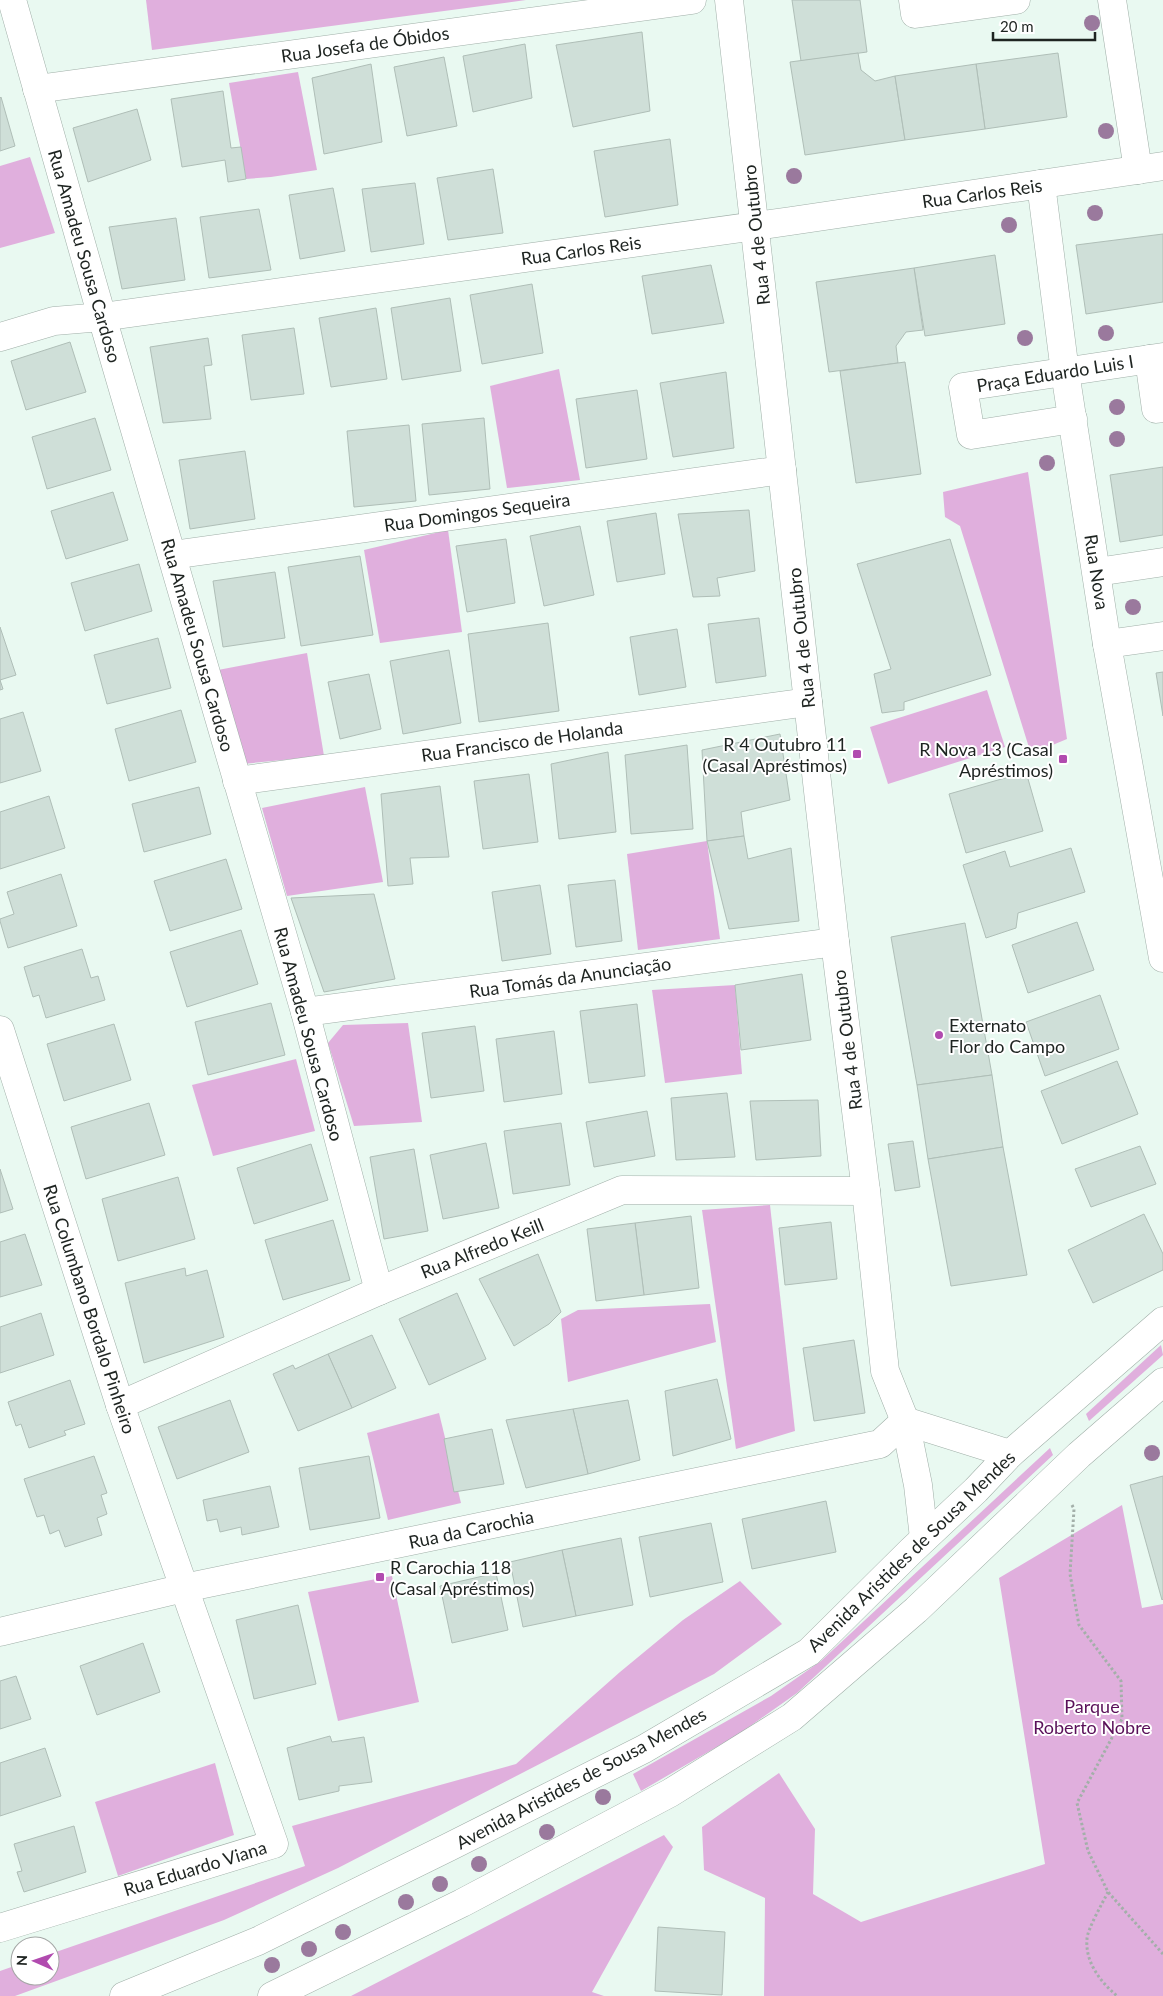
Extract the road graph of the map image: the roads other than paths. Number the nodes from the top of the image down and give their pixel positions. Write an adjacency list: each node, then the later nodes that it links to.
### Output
1 (12, 0): 7 (street, Rua Amadeu Sousa Cardoso)
2 (692, 0): 7 (street, Rua Josefa de Óbidos)
3 (729, 0): 10 (street, Rua 4 de Outubro)
4 (913, 0): 5 (street)
5 (1016, 0)
6 (1112, 0): 8 (street)
7 (37, 89): 11 (street, Rua Amadeu Sousa Cardoso)
8 (1151, 168): 9 (street, Rua Carlos Reis)
9 (1041, 184): 10 (street, Rua Carlos Reis); 14 (street, Rua Nova)
10 (755, 226): 11 (street, Rua Carlos Reis); 17 (street, Rua 4 de Outubro)
11 (102, 317): 12 (street, Rua Carlos Reis); 18 (street, Rua Amadeu Sousa Cardoso)
12 (0, 336)
13 (1156, 358): 14 (street, Praça Eduardo Luis I); 15 (street, Praça Eduardo Luis I)
14 (1065, 372): 16 (street, Rua Nova); 16 (street, Praça Eduardo Luis I)
15 (1163, 408)
16 (1073, 419): 20 (street, Rua Nova)
17 (782, 470): 18 (street, Rua Domingos Sequeira); 23 (street, Rua 4 de Outubro)
18 (172, 555): 24 (street, Rua Amadeu Sousa Cardoso)
19 (1163, 562): 20 (street)
20 (1097, 572): 22 (street, Rua Nova)
21 (1163, 636): 22 (street)
22 (1108, 644): 26 (street, Rua Nova)
23 (808, 702): 24 (street, Rua Francisco de Holanda); 25 (street, Rua 4 de Outubro)
24 (237, 781): 27 (street, Rua Amadeu Sousa Cardoso)
25 (835, 942): 27 (street, Rua Tomás da Anunciação); 29 (street, Rua 4 de Outubro)
26 (1163, 958)
27 (305, 1012): 30 (street, Rua Amadeu Sousa Cardoso)
28 (0, 1030): 33 (street, Rua Columbano Bordalo Pinheiro)
29 (866, 1191): 30 (street, Rua Alfredo Keill); 34 (street, Rua 4 de Outubro)
30 (379, 1291): 33 (street, Rua Alfredo Keill)
31 (1163, 1320): 35 (street, Avenida Aristides de Sousa Mendes)
32 (1163, 1382): 41 (street)
33 (120, 1405): 37 (street, Rua Columbano Bordalo Pinheiro)
34 (905, 1421): 35 (street); 36 (street, Rua 4 de Outubro); 37 (street, Rua da Carochia)
35 (1010, 1454): 36 (street, Avenida Aristides de Sousa Mendes)
36 (924, 1538): 40 (street, Avenida Aristides de Sousa Mendes)
37 (184, 1588): 38 (street, Rua da Carochia); 39 (street, Rua Eduardo Viana)
38 (0, 1632)
39 (0, 1928)
40 (124, 1996)
41 (272, 1996)

